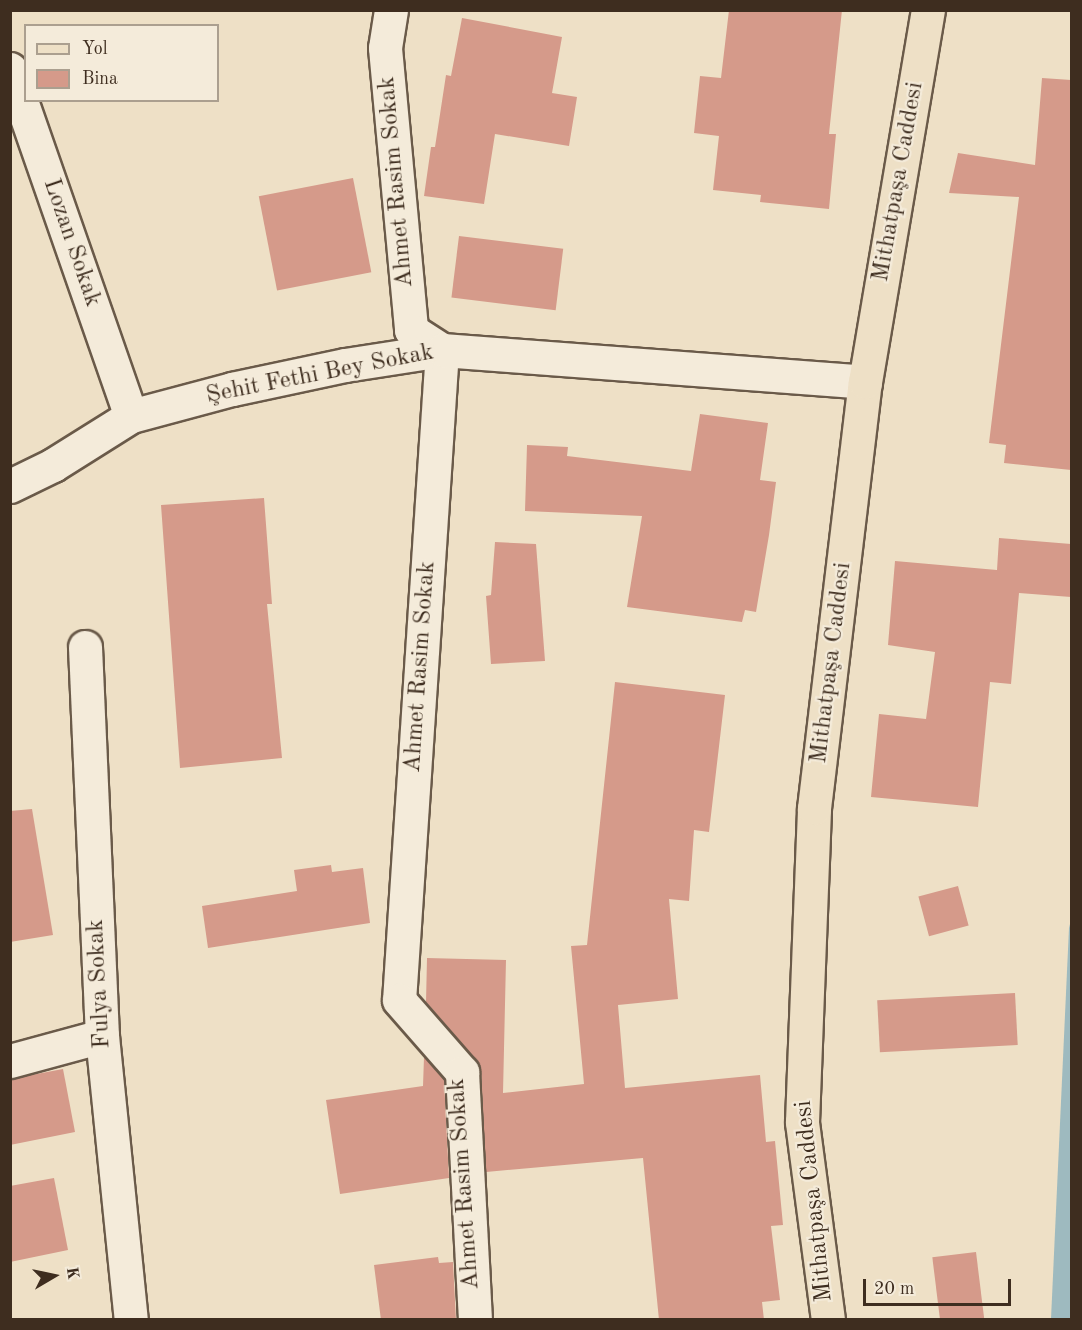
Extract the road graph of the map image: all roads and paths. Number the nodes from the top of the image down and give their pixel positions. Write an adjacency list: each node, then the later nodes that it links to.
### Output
1 (391, 10): 4 (street, Ahmet Rasim Sokak)
2 (928, 10): 5 (main road, Mithatpaşa Caddesi)
3 (11, 70): 6 (street, Lozan Sokak)
4 (442, 350): 5 (street, Şehit Fethi Bey Sokak); 6 (street, Şehit Fethi Bey Sokak); 12 (street, Ahmet Rasim Sokak)
5 (865, 382): 13 (main road, Mithatpaşa Caddesi)
6 (131, 416): 7 (street, Şehit Fethi Bey Sokak)
7 (10, 486)
8 (86, 647): 9 (street, Fulya Sokak)
9 (102, 1036): 10 (street); 11 (street, Fulya Sokak)
10 (10, 1061)
11 (130, 1320)
12 (475, 1320)
13 (828, 1320)

